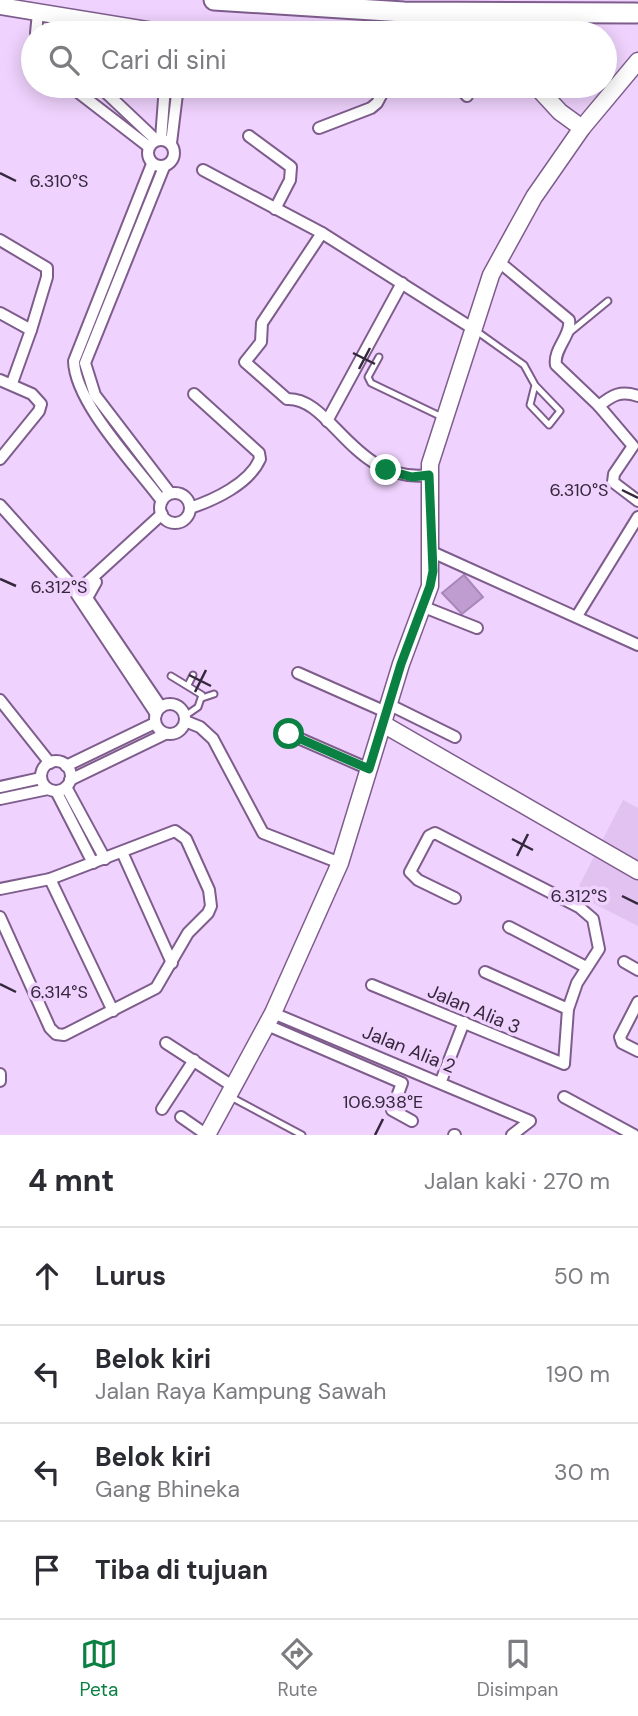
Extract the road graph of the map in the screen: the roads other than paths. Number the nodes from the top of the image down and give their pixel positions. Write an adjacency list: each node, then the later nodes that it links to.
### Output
1 (214, 0): 4 (highway)
2 (0, 6): 3 (street)
3 (38, 13): 5 (street); 6 (street)
4 (636, 13)
5 (37, 21)
6 (67, 21)
7 (638, 61): 8 (street)
8 (617, 86)
9 (86, 98): 19 (street)
10 (112, 98): 19 (street)
11 (164, 98): 19 (street)
12 (174, 98): 19 (street)
13 (380, 98): 16 (street)
14 (547, 98): 17 (street)
15 (607, 98): 17 (street)
16 (320, 128)
17 (582, 128): 25 (street)
18 (249, 136): 22 (street)
19 (159, 142): 20 (street); 20 (street)
20 (158, 166): 43 (street)
21 (203, 170): 22 (street)
22 (275, 209): 23 (street)
23 (322, 233): 26 (street); 40 (street)
24 (0, 240): 29 (street)
25 (494, 268): 30 (street); 31 (street)
26 (402, 284): 30 (street); 40 (street)
27 (608, 301): 31 (lane)
28 (0, 313): 29 (street)
29 (31, 330): 34 (street)
30 (476, 331): 35 (lane); 39 (street)
31 (566, 334): 38 (street)
32 (379, 357): 39 (lane)
33 (0, 380): 34 (street)
34 (12, 383): 41 (street)
35 (535, 385): 35 (lane)
36 (194, 394): 46 (street)
37 (638, 396): 38 (street)
38 (599, 406): 44 (street)
39 (445, 418): 42 (street)
40 (327, 421): 42 (street)
41 (0, 459)
42 (429, 475): 49 (street)
43 (166, 497): 46 (street); 47 (street)
44 (638, 501)
45 (0, 505): 50 (street)
46 (190, 508): 47 (street)
47 (164, 517): 50 (street); 63 (street)
48 (638, 517): 52 (street)
49 (432, 552): 51 (street); 52 (street)
50 (78, 592): 63 (street)
51 (424, 607): 53 (street); 62 (street)
52 (577, 616): 54 (street)
53 (477, 628)
54 (638, 645)
55 (298, 673): 62 (street)
56 (193, 675): 58 (lane)
57 (171, 676): 58 (lane)
58 (188, 685): 60 (lane)
59 (214, 694): 60 (lane)
60 (202, 698): 64 (lane)
61 (0, 700): 68 (street)
62 (386, 713): 67 (street); 70 (street); 78 (street)
63 (158, 715): 64 (street); 65 (street); 69 (street)
64 (185, 719): 65 (street); 77 (street)
65 (165, 733): 73 (street)
66 (289, 734): 70 (street)
67 (455, 737)
68 (50, 762): 69 (street); 71 (street)
69 (66, 766): 73 (street)
70 (369, 769): 77 (street)
71 (41, 778): 72 (street); 73 (street)
72 (0, 787)
73 (60, 787): 74 (street); 76 (street)
74 (0, 799)
75 (122, 852): 76 (street); 84 (street); 84 (street)
76 (99, 861): 79 (street)
77 (340, 863): 93 (street)
78 (638, 871)
79 (50, 879): 80 (street); 92 (street)
80 (0, 889)
81 (455, 898): 86 (street)
82 (0, 917): 92 (street)
83 (509, 927): 86 (street)
84 (173, 962): 92 (street)
85 (624, 962): 87 (street)
86 (586, 967): 91 (street)
87 (638, 970)
88 (485, 972): 91 (street)
89 (372, 985): 94 (street, Jalan Alia 3)
90 (638, 1002): 96 (street)
91 (568, 1009): 94 (street, Jalan Alia 3)
92 (113, 1011)
93 (270, 1019): 100 (street, Jalan Alia 2); 101 (street); 105 (street)
94 (464, 1022): 100 (street)
95 (166, 1043): 97 (street)
96 (638, 1051)
97 (194, 1060): 101 (street); 103 (street)
98 (0, 1074): 99 (street)
99 (0, 1081)
100 (441, 1081): 108 (street, Jalan Alia 2)
101 (231, 1092): 106 (street); 107 (lane)
102 (564, 1097): 109 (street)
103 (162, 1109)
104 (181, 1117): 106 (street)
105 (412, 1121)
106 (207, 1135)
107 (302, 1135)
108 (512, 1135)
109 (634, 1135)

